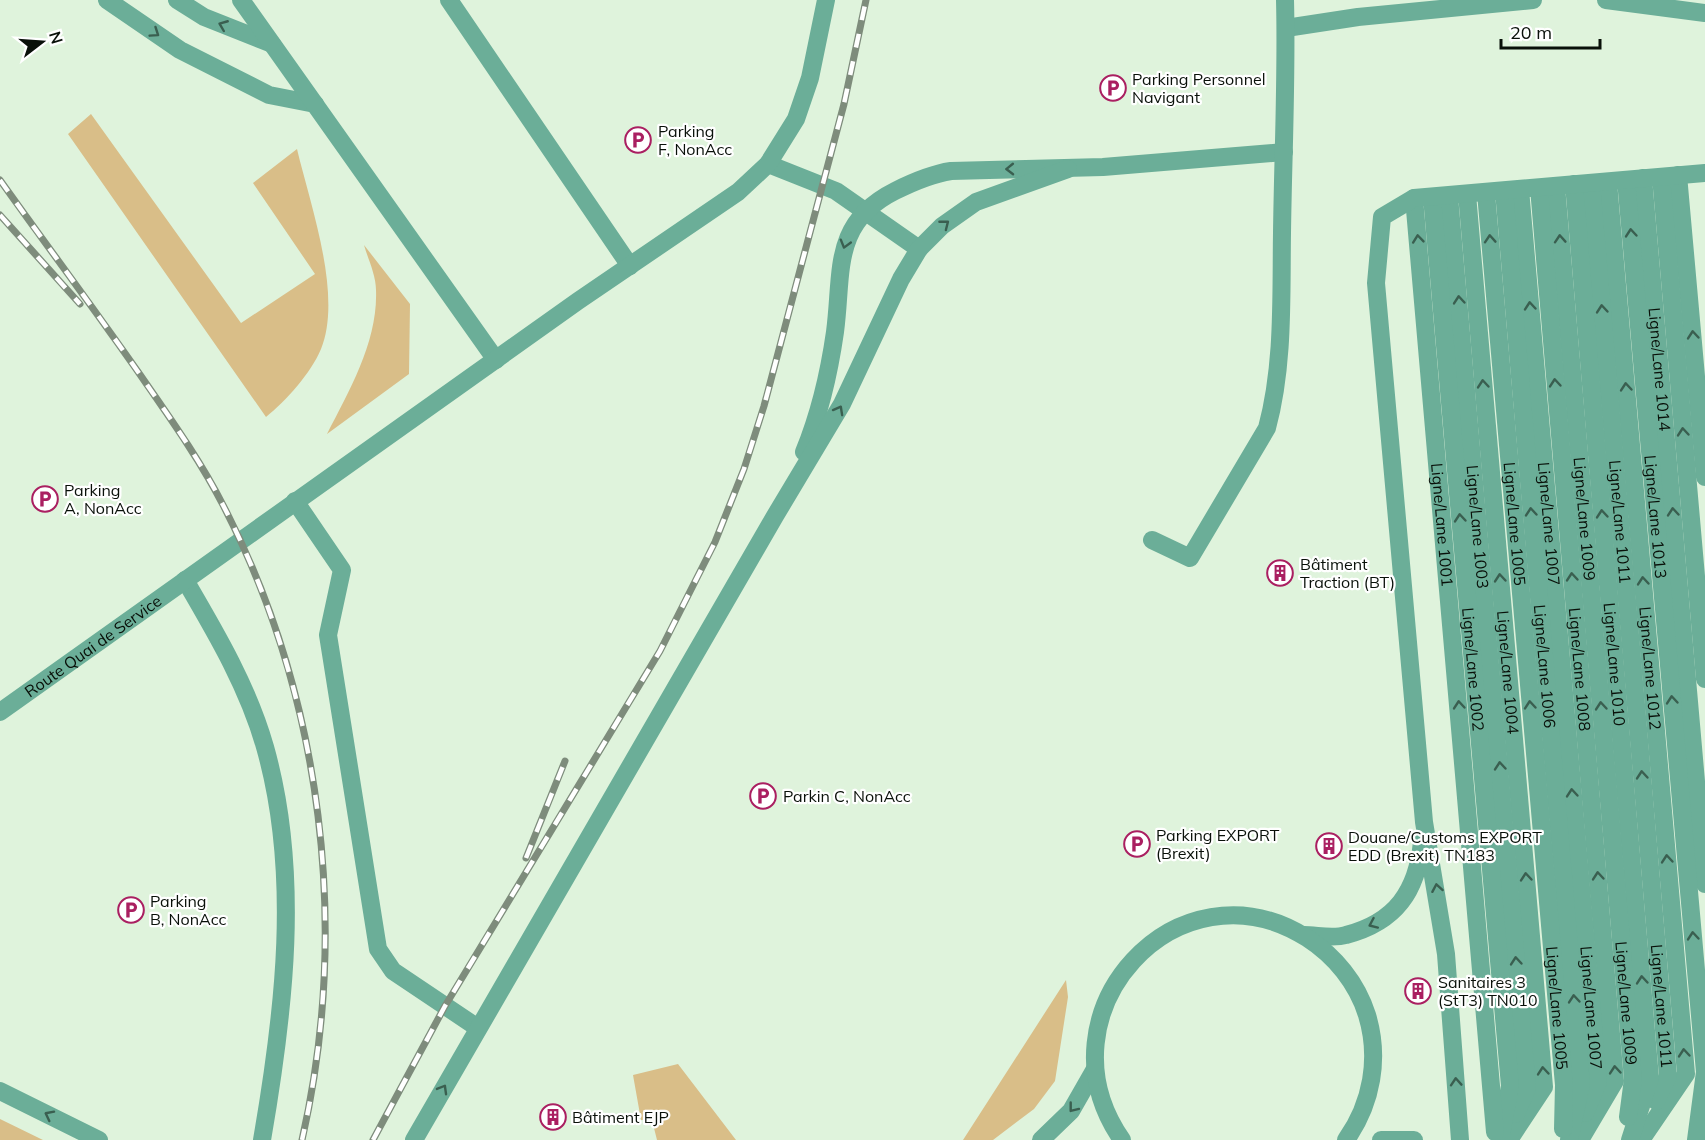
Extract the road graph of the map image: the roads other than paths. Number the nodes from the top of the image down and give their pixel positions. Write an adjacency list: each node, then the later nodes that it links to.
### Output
1 (107, 0): 12 (lane, one-way to 12)
2 (177, 0): 11 (lane, one-way to 2)
3 (241, 0): 11 (lane)
4 (449, 0): 22 (lane)
5 (826, 0): 14 (lane, Route Quai de Service)
6 (1285, 0): 10 (lane)
7 (1533, 0): 10 (lane)
8 (1606, 0): 9 (lane)
9 (1705, 13)
10 (1286, 28): 13 (lane)
11 (272, 45): 12 (lane)
12 (315, 104): 23 (lane)
13 (1284, 152): 15 (lane); 27 (lane)
14 (768, 164): 20 (lane); 22 (lane, Route Quai de Service)
15 (1068, 169): 20 (lane, one-way to 20); 21 (lane, one-way to 15)
16 (1705, 178): 17 (lane)
17 (1608, 182): 18 (lane); 24 (lane, one-way to 17); 29 (lane, one-way to 17); 32 (lane, Ligne/Lane 1014, one-way to 17); 53 (lane, Ligne/Lane 1008, one-way to 17); 54 (lane, Ligne/Lane 1009, one-way to 17); 55 (lane, Ligne/Lane 1010, one-way to 17); 56 (lane, Ligne/Lane 1011, one-way to 17); 57 (lane, Ligne/Lane 1012, one-way to 17); 58 (lane, Ligne/Lane 1013, one-way to 17)
18 (1503, 191): 19 (lane); 50 (lane, Ligne/Lane 1005, one-way to 18); 51 (lane, Ligne/Lane 1006, one-way to 18); 52 (lane, Ligne/Lane 1007, one-way to 18)
19 (1441, 196): 31 (lane); 47 (lane, Ligne/Lane 1001, one-way to 19); 48 (lane, Ligne/Lane 1002, one-way to 19); 49 (lane, Ligne/Lane 1003, one-way to 19)
20 (864, 210): 21 (lane); 25 (lane, one-way to 25)
21 (919, 249): 25 (lane, one-way to 21)
22 (630, 266): 23 (lane, Route Quai de Service)
23 (496, 360): 26 (lane, Route Quai de Service)
24 (1705, 477)
25 (787, 495): 34 (lane)
26 (295, 501): 28 (lane, Route Quai de Service); 34 (lane)
27 (1152, 540)
28 (185, 579): 30 (lane, Route Quai de Service); 39 (lane)
29 (1705, 679)
30 (0, 712)
31 (1424, 822): 33 (lane, one-way to 33); 46 (lane, one-way to 31)
32 (1705, 884)
33 (1302, 935): 35 (lane); 43 (lane)
34 (478, 1028): 40 (lane, one-way to 34)
35 (1095, 1069): 41 (lane, one-way to 41); 42 (lane)
36 (0, 1091): 38 (lane, one-way to 36)
37 (1705, 1123): 59 (lane)
38 (99, 1140)
39 (262, 1140)
40 (414, 1140)
41 (1041, 1140)
42 (1122, 1140)
43 (1346, 1140)
44 (1381, 1140): 45 (lane)
45 (1414, 1140)
46 (1460, 1140)
47 (1495, 1140)
48 (1500, 1140)
49 (1507, 1140)
50 (1563, 1140)
51 (1569, 1140)
52 (1574, 1140)
53 (1580, 1140)
54 (1624, 1140)
55 (1630, 1140)
56 (1636, 1140)
57 (1641, 1140)
58 (1695, 1140)
59 (1700, 1140)

